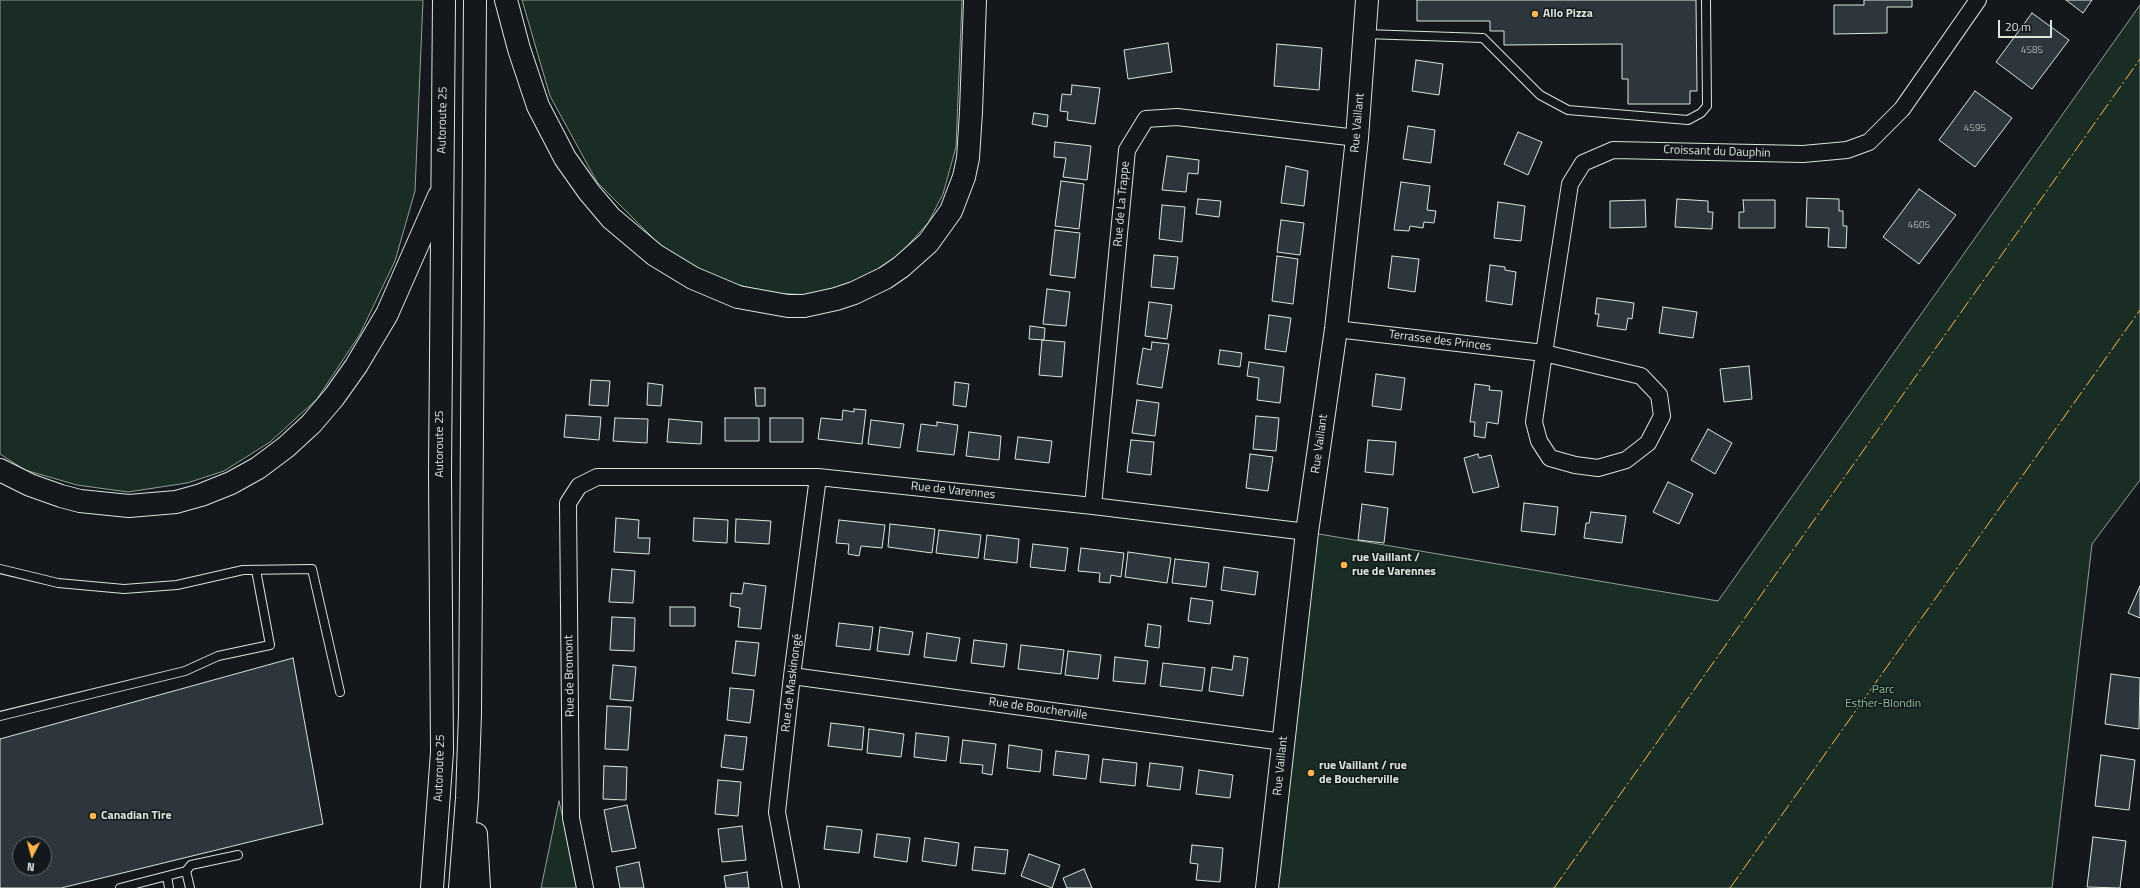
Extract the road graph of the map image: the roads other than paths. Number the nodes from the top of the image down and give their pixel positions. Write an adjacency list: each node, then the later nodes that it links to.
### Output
1 (444, 0): 10 (main road, Autoroute 25)
2 (475, 0): 22 (main road)
3 (506, 0): 4 (main road)
4 (975, 0)
5 (1367, 0): 8 (main road, Rue Vaillant)
6 (1706, 0): 8 (lane)
7 (1978, 0): 12 (street, Croissant du Dauphin)
8 (1365, 34): 9 (main road, Rue Vaillant)
9 (1357, 138): 11 (main road, Rue Vaillant); 16 (street, Rue de La Trappe)
10 (442, 188): 13 (main road); 31 (main road, Autoroute 25)
11 (1336, 329): 12 (street, Terrasse des Princes); 17 (main road, Rue Vaillant)
12 (1544, 353): 12 (street, Terrasse des Princes)
13 (0, 470)
14 (597, 477): 15 (street, Rue de Varennes); 34 (street, Rue de Bromont)
15 (818, 477): 16 (street, Rue de Varennes); 20 (street, Rue de Maskinongé)
16 (1093, 506): 17 (street, Rue de Varennes)
17 (1307, 532): 24 (main road, Rue Vaillant)
18 (0, 569): 19 (lane)
19 (256, 570): 21 (lane); 23 (lane)
20 (792, 676): 24 (street, Rue de Boucherville); 35 (street, Rue de Maskinongé)
21 (340, 692)
22 (470, 714): 32 (main road); 33 (main road)
23 (0, 716)
24 (1283, 742): 36 (main road, Rue Vaillant)
25 (238, 855): 26 (lane)
26 (186, 872): 27 (lane); 30 (lane)
27 (167, 876): 28 (lane); 29 (lane)
28 (120, 888)
29 (169, 888)
30 (190, 888)
31 (432, 888)
32 (460, 888)
33 (478, 888)
34 (585, 888)
35 (791, 888)
36 (1267, 888)

